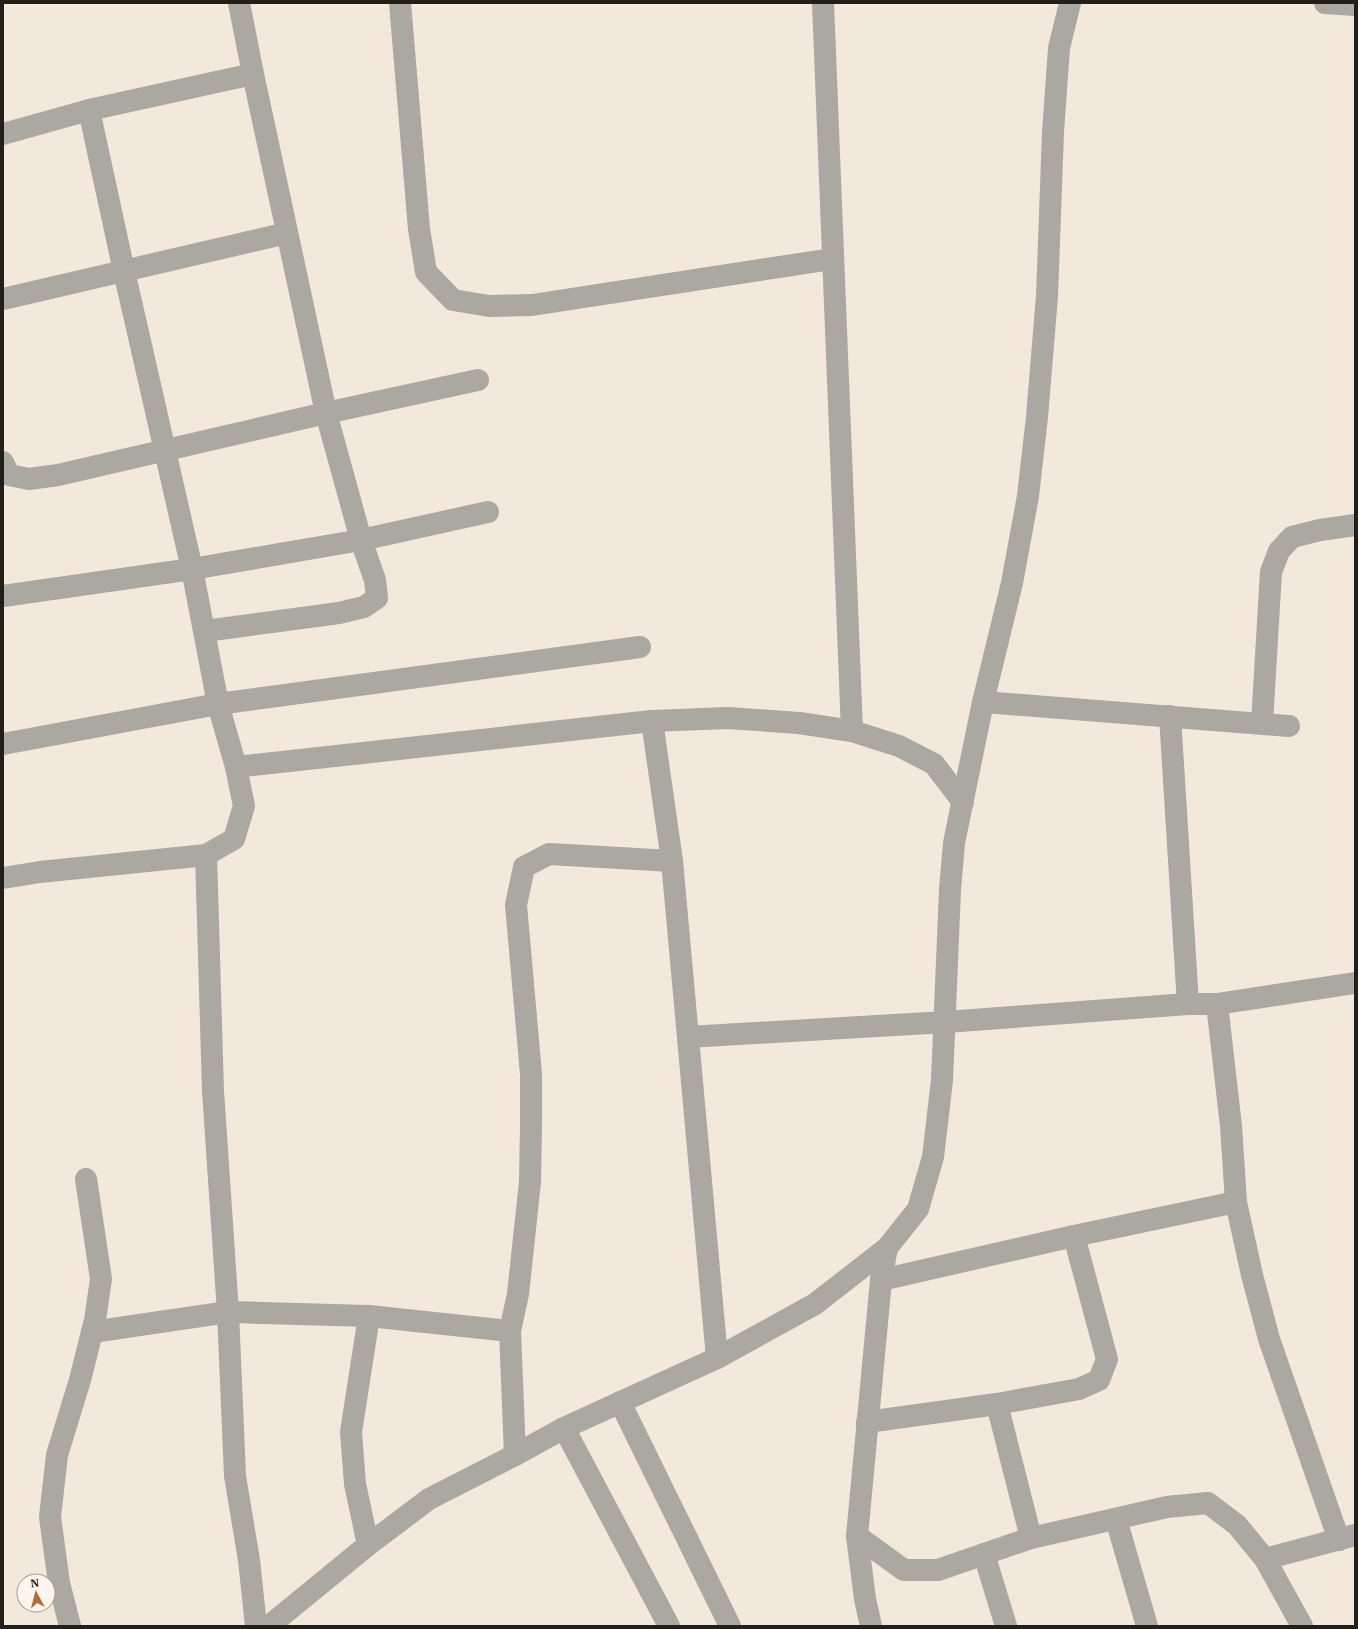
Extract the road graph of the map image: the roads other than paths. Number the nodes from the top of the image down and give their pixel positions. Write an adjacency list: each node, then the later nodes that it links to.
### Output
1 (240, 3): 7 (street)
2 (822, 3): 11 (street)
3 (1070, 3): 25 (street)
4 (1325, 3): 6 (street)
5 (405, 4): 11 (street)
6 (1355, 5)
7 (253, 74): 8 (street); 10 (street)
8 (89, 110): 9 (street); 12 (street)
9 (3, 134)
10 (287, 233): 12 (street); 15 (street)
11 (832, 258): 31 (street)
12 (124, 271): 13 (street); 16 (street)
13 (3, 299)
14 (478, 380): 15 (street)
15 (326, 413): 16 (street); 20 (street)
16 (166, 450): 17 (street); 21 (street)
17 (3, 462)
18 (488, 512): 20 (street)
19 (1355, 525): 29 (street)
20 (361, 540): 21 (street); 23 (street)
21 (192, 569): 22 (street); 23 (street)
22 (3, 596)
23 (205, 631): 26 (street)
24 (640, 647): 26 (street)
25 (983, 702): 27 (street); 34 (street)
26 (218, 704): 32 (street); 33 (street)
27 (1170, 716): 29 (street); 39 (street)
28 (652, 721): 31 (street); 33 (street); 36 (street)
29 (1262, 723): 30 (street)
30 (1289, 726)
31 (852, 731): 34 (street)
32 (3, 744)
33 (236, 767): 35 (street)
34 (963, 802): 41 (street)
35 (206, 855): 37 (street); 48 (street)
36 (672, 861): 42 (street); 50 (street)
37 (3, 878)
38 (1355, 983): 40 (street)
39 (1188, 1004): 40 (street); 41 (street)
40 (1217, 1004): 44 (street)
41 (946, 1022): 42 (street); 46 (street)
42 (688, 1037): 52 (street)
43 (86, 1179): 51 (street)
44 (1236, 1202): 45 (street); 60 (street)
45 (1074, 1236): 47 (street); 54 (street)
46 (887, 1248): 47 (street); 52 (street)
47 (881, 1280): 55 (street)
48 (228, 1312): 49 (street); 51 (street); 66 (street)
49 (369, 1316): 50 (street); 62 (street)
50 (510, 1331): 57 (street)
51 (92, 1332): 65 (street)
52 (717, 1358): 53 (street)
53 (620, 1402): 56 (street); 69 (street)
54 (997, 1404): 55 (street); 61 (street)
55 (867, 1422): 59 (street)
56 (564, 1428): 57 (street); 68 (street)
57 (515, 1455): 62 (street)
58 (1116, 1519): 61 (street); 64 (street); 72 (street)
59 (858, 1536): 63 (street); 70 (street)
60 (1347, 1537): 64 (street)
61 (1031, 1538): 63 (street)
62 (368, 1545): 67 (street)
63 (984, 1554): 71 (street)
64 (1265, 1559): 73 (street)
65 (70, 1626)
66 (256, 1626)
67 (269, 1626)
68 (669, 1626)
69 (730, 1626)
70 (871, 1626)
71 (1006, 1626)
72 (1147, 1626)
73 (1302, 1626)

